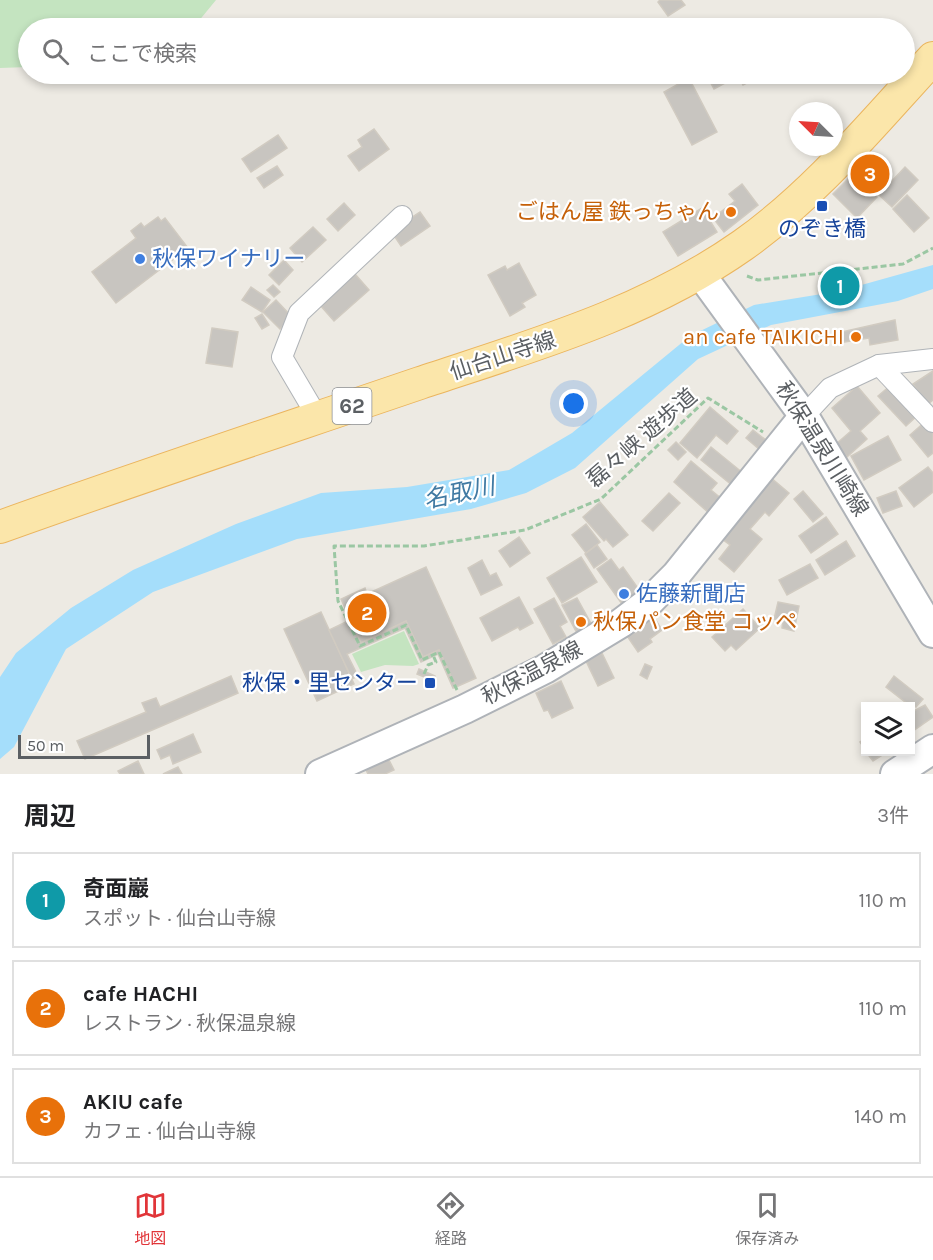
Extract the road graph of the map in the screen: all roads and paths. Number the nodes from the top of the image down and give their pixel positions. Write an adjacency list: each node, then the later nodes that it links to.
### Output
1 (933, 58): 2 (main road, 仙台山寺線 / 62)
2 (915, 77)
3 (908, 84): 6 (main road, 仙台山寺線 / 62)
4 (402, 216): 11 (street)
5 (933, 248): 7 (path)
6 (699, 272): 10 (main road, 秋保温泉川崎線); 11 (main road, 仙台山寺線 / 62)
7 (747, 276)
8 (933, 359): 9 (street)
9 (879, 365): 10 (street); 12 (street)
10 (804, 416): 15 (main road, 秋保温泉川崎線); 18 (main road, 秋保温泉線)
11 (318, 418): 14 (main road, 仙台山寺線 / 62)
12 (933, 422)
13 (770, 436): 16 (path, 磊々峡 遊歩道)
14 (0, 527)
15 (933, 633)
16 (433, 655): 17 (path); 18 (path)
17 (424, 674)
18 (465, 709): 20 (main road, 秋保温泉線)
19 (933, 749): 21 (main road)
20 (320, 774)
21 (895, 774)

